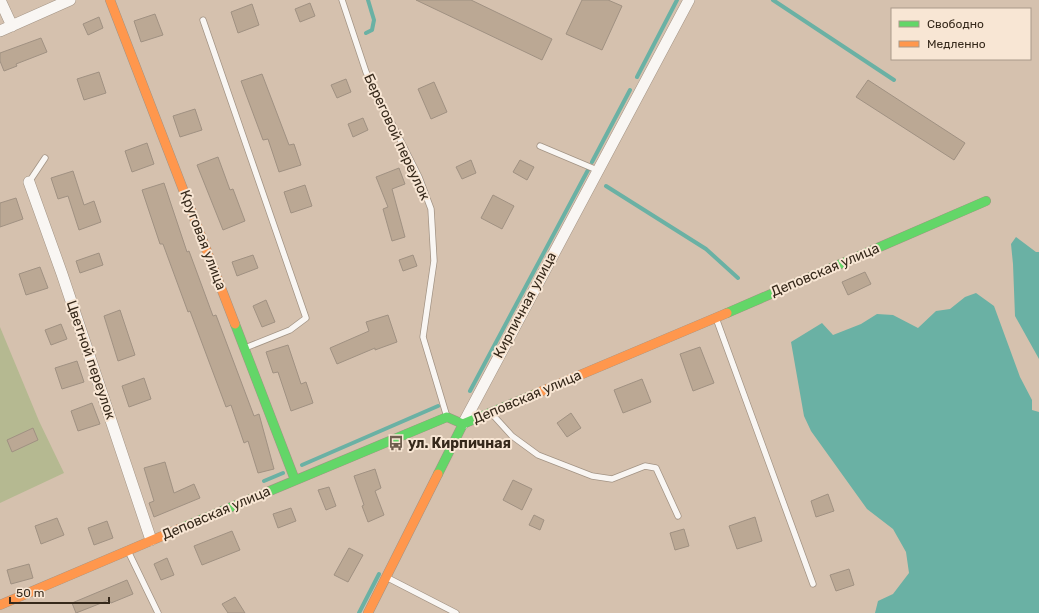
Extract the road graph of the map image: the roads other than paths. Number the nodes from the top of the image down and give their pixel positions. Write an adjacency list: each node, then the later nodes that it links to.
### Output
1 (0, 0): 7 (street)
2 (70, 0): 7 (street)
3 (110, 0): 15 (street, Круговая улица)
4 (342, 0): 17 (lane, Береговой переулок)
5 (689, 0): 11 (street, Кирпичная улица)
6 (203, 20): 15 (lane)
7 (12, 26): 8 (street)
8 (0, 31)
9 (540, 146): 11 (lane)
10 (45, 158): 12 (lane)
11 (596, 170): 18 (street, Кирпичная улица)
12 (30, 182): 21 (street, Цветной переулок)
13 (986, 201): 14 (street, Деповская улица)
14 (715, 318): 16 (street, Деповская улица); 24 (lane)
15 (245, 348): 19 (street, Круговая улица)
16 (489, 412): 18 (street, Деповская улица); 20 (lane)
17 (447, 417): 18 (street, Деповская улица); 19 (street, Деповская улица)
18 (463, 424): 23 (street, Кирпичная улица)
19 (295, 480): 21 (street, Деповская улица)
20 (678, 516)
21 (152, 540): 22 (street, Деповская улица)
22 (128, 551): 25 (street, Деповская улица); 26 (lane)
23 (386, 577): 27 (street, Кирпичная улица); 28 (lane)
24 (813, 584)
25 (0, 605)
26 (158, 613)
27 (368, 613)
28 (456, 613)

